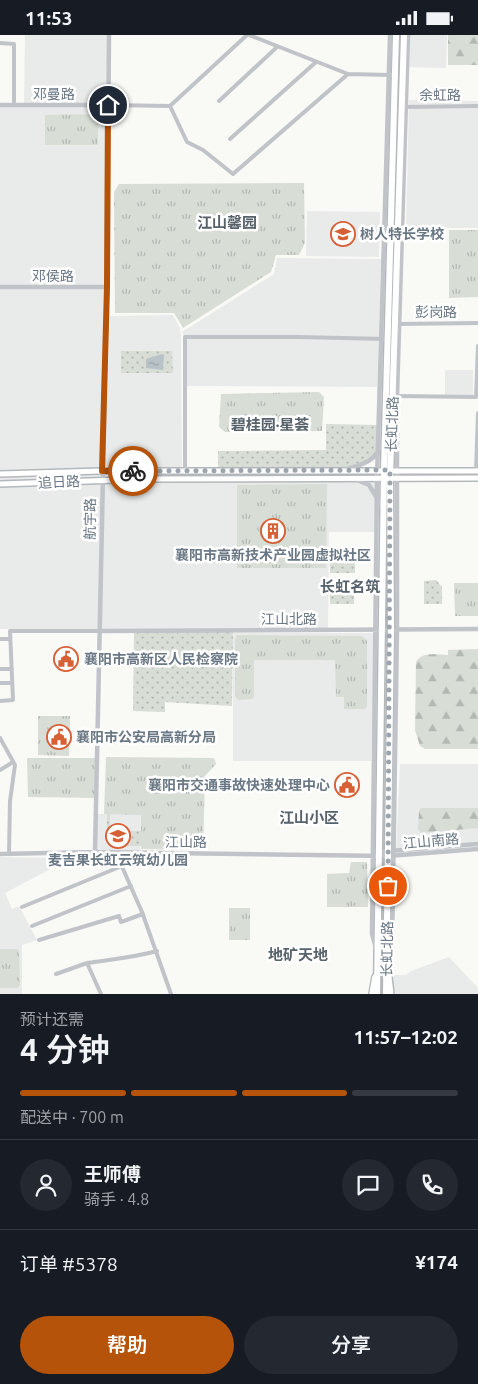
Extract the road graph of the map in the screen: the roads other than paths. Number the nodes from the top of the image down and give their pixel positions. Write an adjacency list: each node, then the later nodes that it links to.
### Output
1 (109, 35): 15 (street, 航宇路)
2 (248, 35): 8 (street); 16 (street)
3 (390, 35): 11 (street)
4 (396, 35): 11 (highway, 长虹北路)
5 (404, 35): 18 (highway, 长虹北路)
6 (408, 35): 18 (street)
7 (0, 43): 14 (street)
8 (277, 47): 9 (street); 12 (street)
9 (316, 62): 10 (street); 19 (street)
10 (348, 74): 11 (street); 16 (street)
11 (392, 75): 24 (highway, 长虹北路)
12 (219, 101)
13 (0, 105): 14 (street, 邓曼路)
14 (14, 105): 15 (street, 邓曼路)
15 (108, 105): 16 (street); 21 (street, 航宇路)
16 (170, 106)
17 (478, 106): 18 (street, 余虹路)
18 (405, 107): 23 (highway, 长虹北路)
19 (230, 139)
20 (0, 287): 21 (street, 邓侯路)
21 (107, 287): 33 (street, 航宇路)
22 (478, 323): 23 (street, 彭岗路)
23 (398, 324): 26 (street); 32 (highway, 长虹北路)
24 (383, 339): 28 (highway, 长虹北路); 29 (street); 34 (street)
25 (478, 346): 26 (street)
26 (397, 396): 32 (street)
27 (478, 413): 30 (street)
28 (384, 433): 29 (street); 32 (highway, 长虹北路)
29 (377, 454): 31 (street); 32 (street)
30 (477, 457): 35 (street)
31 (342, 470): 32 (main road, 追日路); 34 (main road, 追日路)
32 (387, 470): 35 (main road, 追日路); 38 (highway, 长虹北路); 38 (street)
33 (102, 471): 34 (main road, 追日路); 36 (main road, 追日路); 40 (street, 航宇路)
34 (185, 471)
35 (477, 471)
36 (0, 474)
37 (343, 478): 38 (main road, 追日路); 40 (main road, 追日路); 42 (street)
38 (387, 478): 39 (main road, 追日路); 42 (street); 43 (highway, 长虹北路); 46 (highway, 长虹北路)
39 (478, 478)
40 (102, 480): 41 (main road, 追日路); 47 (street, 航宇路)
41 (0, 484)
42 (377, 497): 43 (street); 45 (street)
43 (383, 509): 45 (highway, 长虹北路)
44 (478, 629): 46 (street, 江山北路)
45 (379, 630): 46 (street, 江山北路); 47 (street, 江山北路); 66 (highway, 长虹北路)
46 (394, 630): 63 (highway, 长虹北路)
47 (100, 631): 49 (street); 61 (street, 航宇路)
48 (0, 639): 49 (street)
49 (10, 639): 51 (street)
50 (0, 669): 51 (street)
51 (12, 669): 53 (street)
52 (0, 683): 53 (street)
53 (12, 683): 54 (street)
54 (0, 701)
55 (0, 738): 56 (street)
56 (2, 747): 57 (street)
57 (13, 762): 58 (street); 65 (street)
58 (0, 770)
59 (478, 844): 63 (street, 江山南路)
60 (478, 849): 63 (street, 江山南路)
61 (96, 852): 62 (street, 江山路); 65 (street, 江山路)
62 (116, 853): 66 (street, 江山路); 67 (street)
63 (391, 853): 66 (street, 江山南路); 75 (highway, 长虹北路)
64 (0, 854): 65 (street, 江山路)
65 (9, 854)
66 (377, 854): 76 (highway, 长虹北路)
67 (122, 866): 68 (street); 69 (street)
68 (131, 886): 70 (street); 71 (street)
69 (22, 907)
70 (143, 914): 72 (street); 73 (street)
71 (32, 926)
72 (39, 940)
73 (157, 951): 74 (street); 79 (street)
74 (87, 963): 77 (street); 78 (street)
75 (388, 963): 82 (highway, 长虹北路); 83 (main road)
76 (377, 967): 80 (main road); 81 (highway, 长虹北路)
77 (56, 974)
78 (101, 994)
79 (171, 994)
80 (372, 994)
81 (376, 994)
82 (386, 994)
83 (391, 994)

